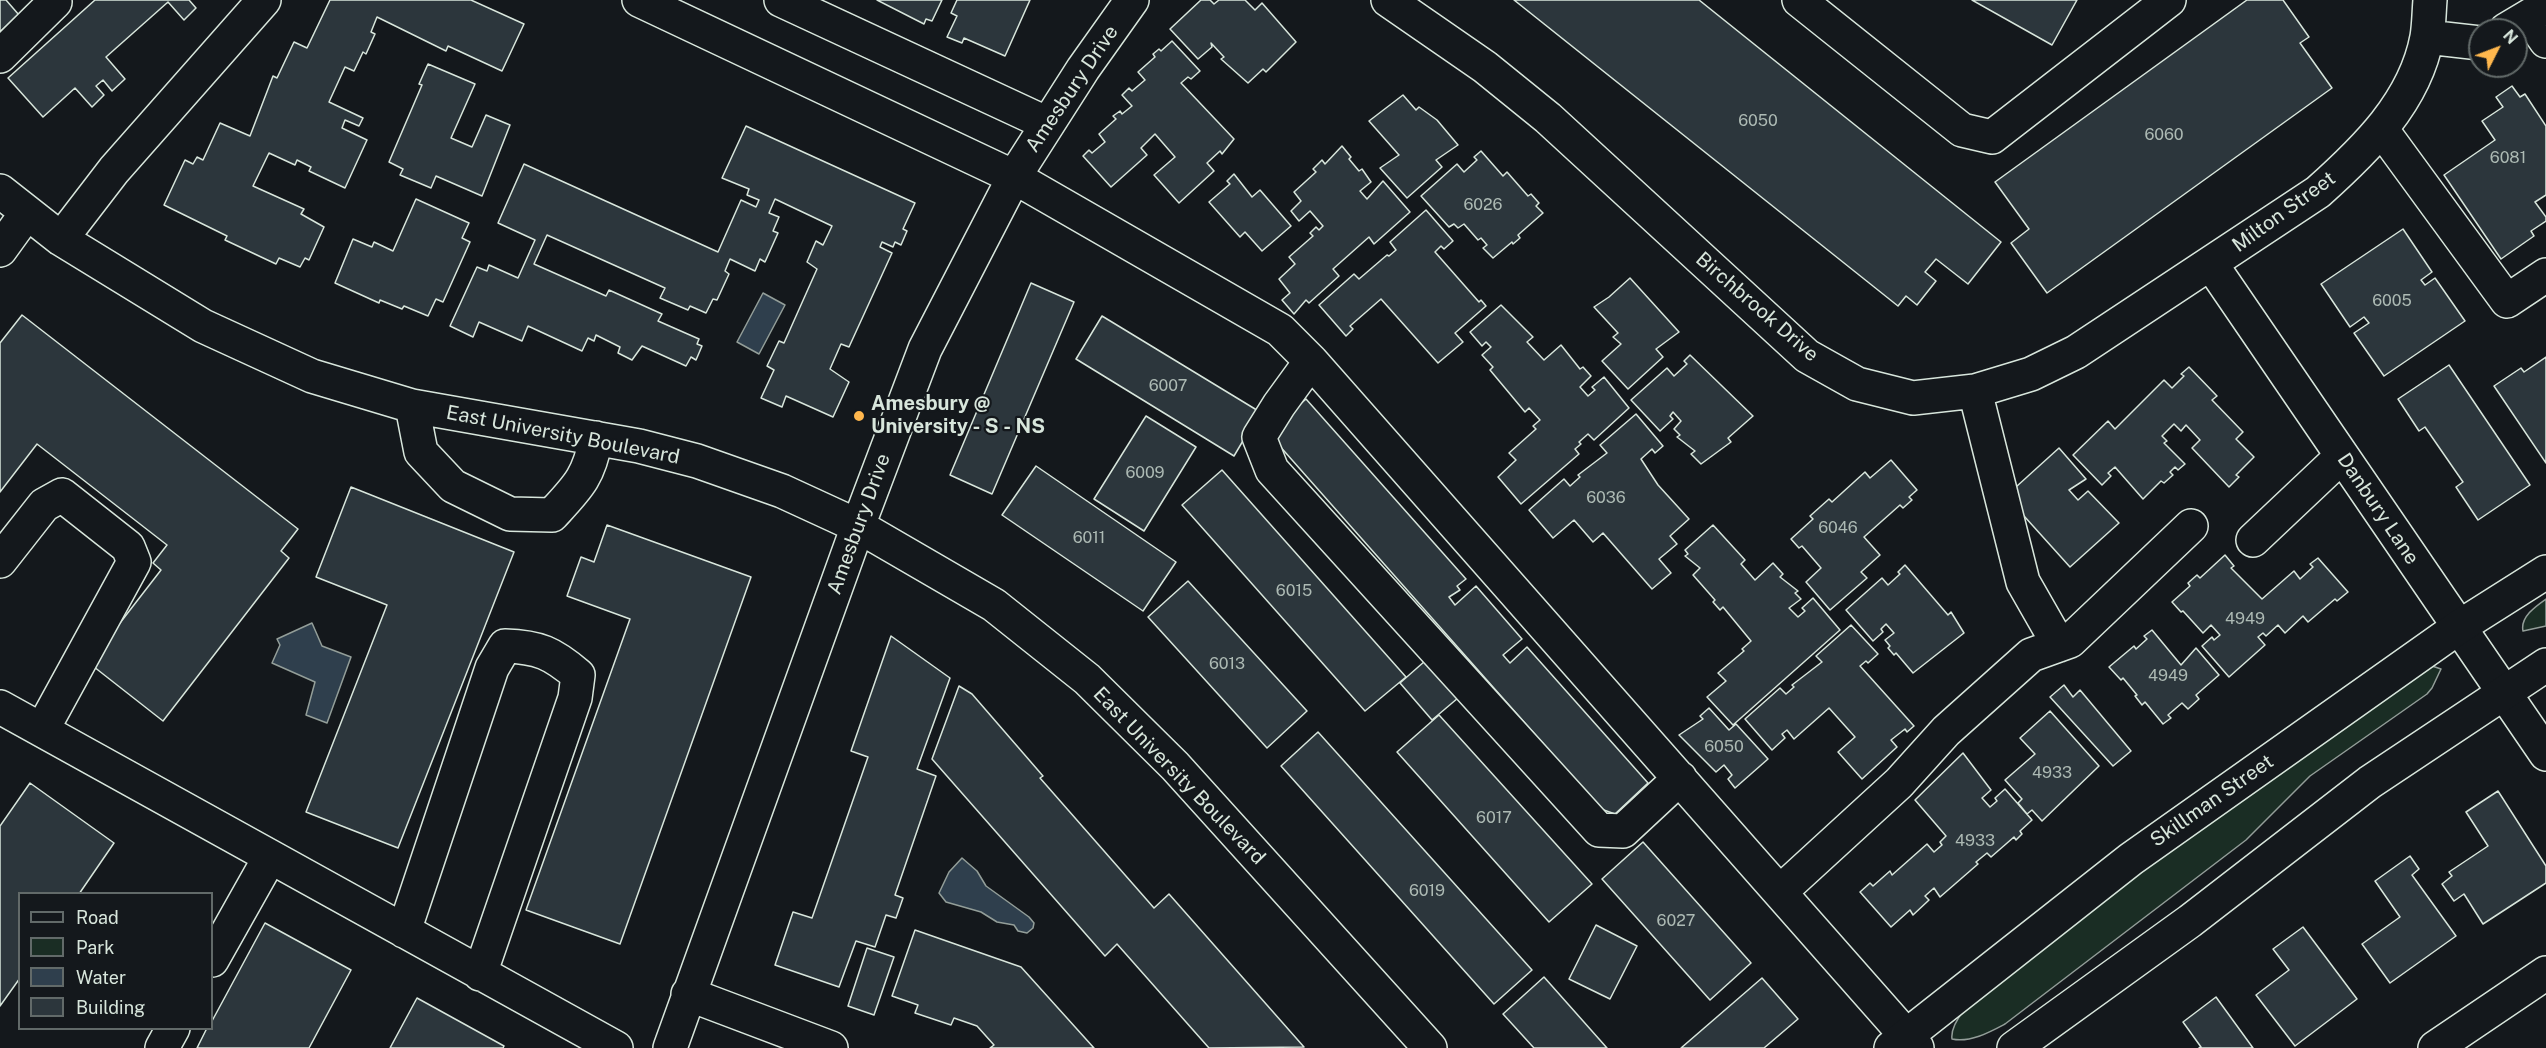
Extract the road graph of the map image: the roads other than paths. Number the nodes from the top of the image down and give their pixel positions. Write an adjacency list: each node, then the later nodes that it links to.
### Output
1 (53, 0): 12 (street)
2 (264, 0): 18 (street)
3 (639, 0): 15 (street)
4 (781, 0): 13 (street)
5 (1132, 0): 13 (street, Amesbury Drive)
6 (1388, 0): 23 (street, Birchbrook Drive)
7 (1799, 0): 8 (street)
8 (2169, 0)
9 (2430, 0): 10 (street, Milton Street)
10 (2427, 37): 11 (street); 14 (street, Milton Street)
11 (2468, 42)
12 (0, 56)
13 (1048, 124): 15 (street, Amesbury Drive)
14 (2382, 130): 20 (street, Milton Street); 21 (street)
15 (1014, 177): 22 (street); 27 (street, Amesbury Drive)
16 (0, 191): 17 (street, East University Boulevard)
17 (26, 214): 18 (street, East University Boulevard); 19 (street)
18 (61, 239): 24 (street, East University Boulevard)
19 (0, 250)
20 (2211, 264): 23 (street, Birchbrook Drive); 26 (street, Danbury Lane)
21 (2546, 275)
22 (1311, 362): 39 (street); 39 (street)
23 (1975, 391): 33 (street)
24 (412, 406): 25 (street, East University Boulevard); 25 (street)
25 (596, 438): 27 (street, East University Boulevard)
26 (2342, 456): 29 (street); 32 (street, Danbury Lane)
27 (858, 526): 46 (street, Amesbury Drive); 54 (street, East University Boulevard)
28 (2191, 526): 33 (street)
29 (2253, 540)
30 (0, 561): 37 (street)
31 (2546, 572): 32 (street, Skillman Street)
32 (2459, 627): 35 (street, Danbury Lane); 49 (street, Skillman Street)
33 (2059, 645): 41 (street)
34 (2546, 665): 35 (street)
35 (2503, 693): 38 (street, Danbury Lane); 55 (street)
36 (0, 707): 37 (street)
37 (42, 730): 40 (street)
38 (2546, 754)
39 (1680, 778): 41 (street)
40 (270, 856): 42 (street); 43 (street)
41 (1780, 892): 49 (street)
42 (404, 931): 45 (street); 45 (street)
43 (213, 958)
44 (2546, 973): 56 (street)
45 (480, 974): 48 (street)
46 (688, 994): 52 (street, Amesbury Drive); 53 (street)
47 (172, 1030): 50 (street)
48 (563, 1036): 51 (street)
49 (1905, 1044)
50 (162, 1048)
51 (616, 1048)
52 (669, 1048)
53 (831, 1048)
54 (1430, 1048)
55 (2014, 1048)
56 (2435, 1048)

